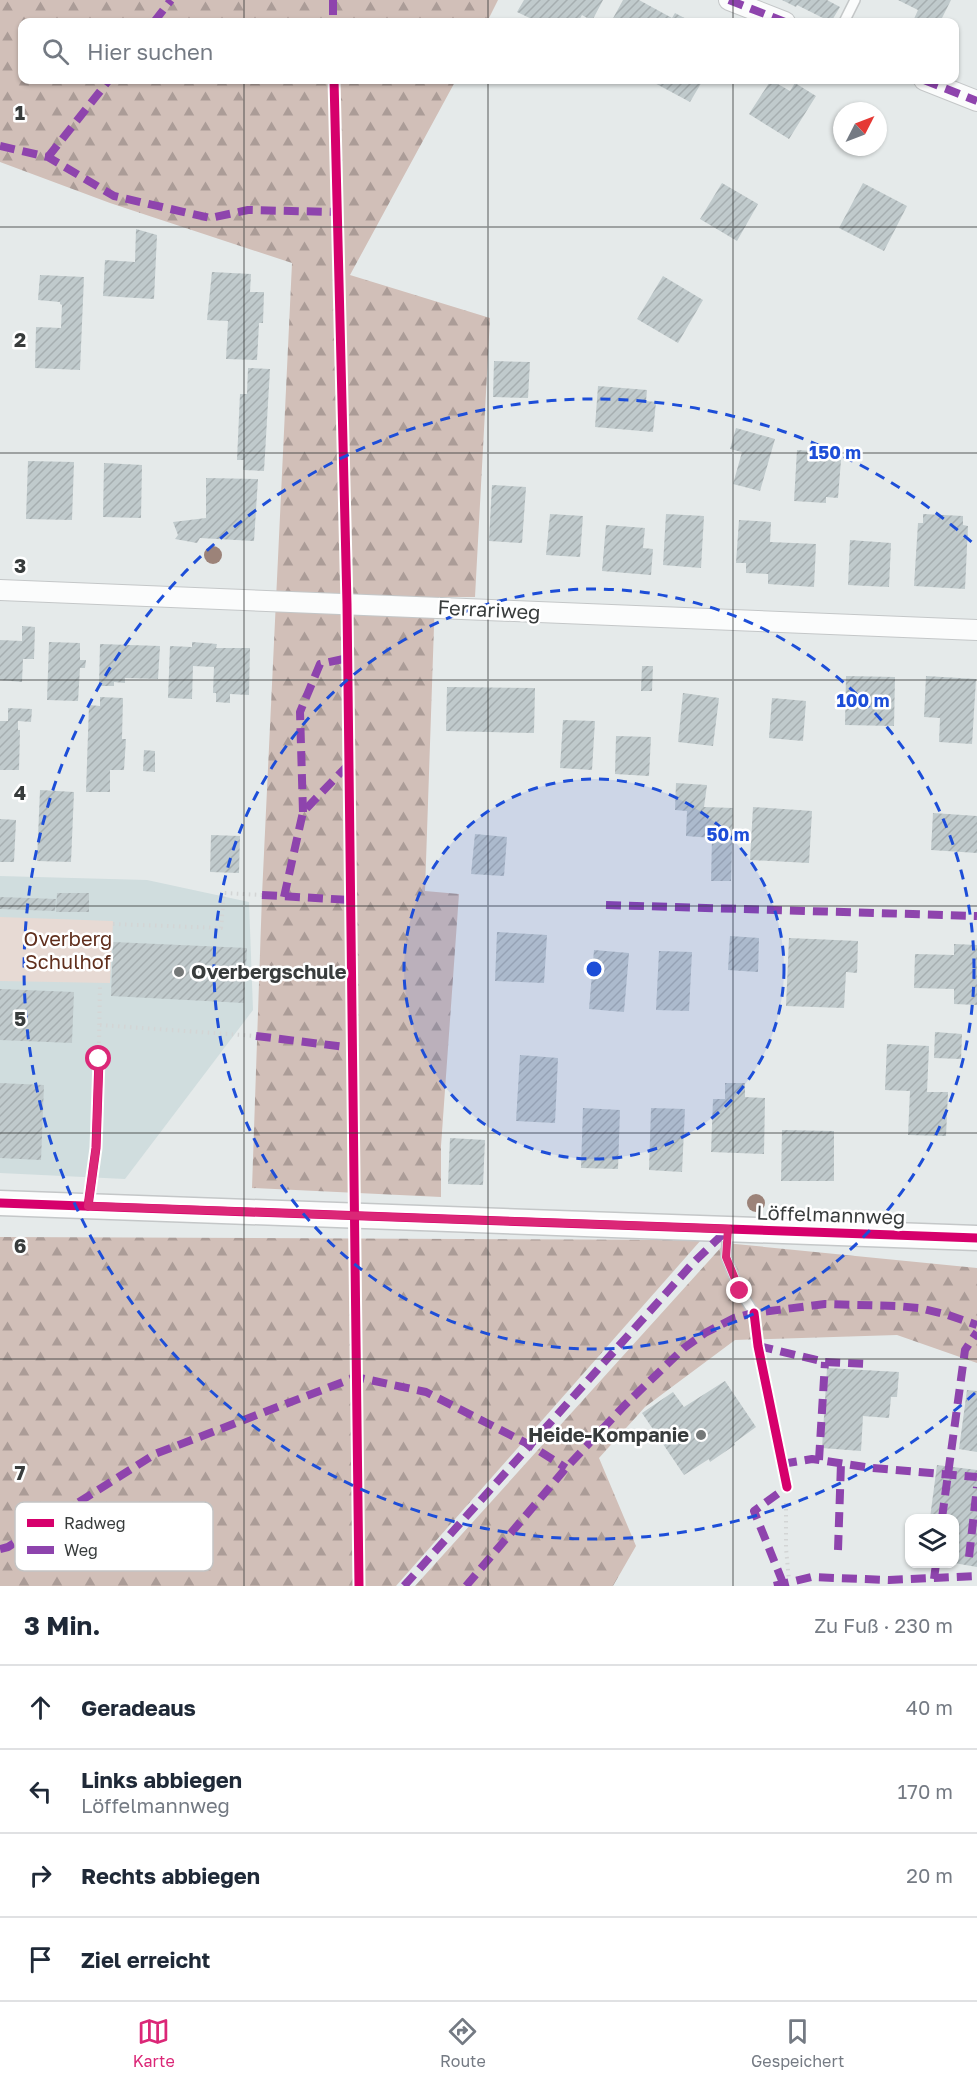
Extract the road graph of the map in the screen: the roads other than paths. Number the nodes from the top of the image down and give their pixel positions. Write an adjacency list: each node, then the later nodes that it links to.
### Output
1 (729, 0): 3 (street)
2 (855, 0): 4 (lane)
3 (775, 18)
4 (845, 18)
5 (934, 84): 6 (street)
6 (977, 101)
7 (0, 590): 8 (street, Ferrariweg)
8 (977, 630)
9 (99, 1059): 11 (lane)
10 (0, 1203): 11 (street, Löffelmannweg)
11 (88, 1206): 12 (street, Löffelmannweg)
12 (728, 1229): 13 (street, Löffelmannweg); 14 (lane)
13 (977, 1238)
14 (787, 1487)

